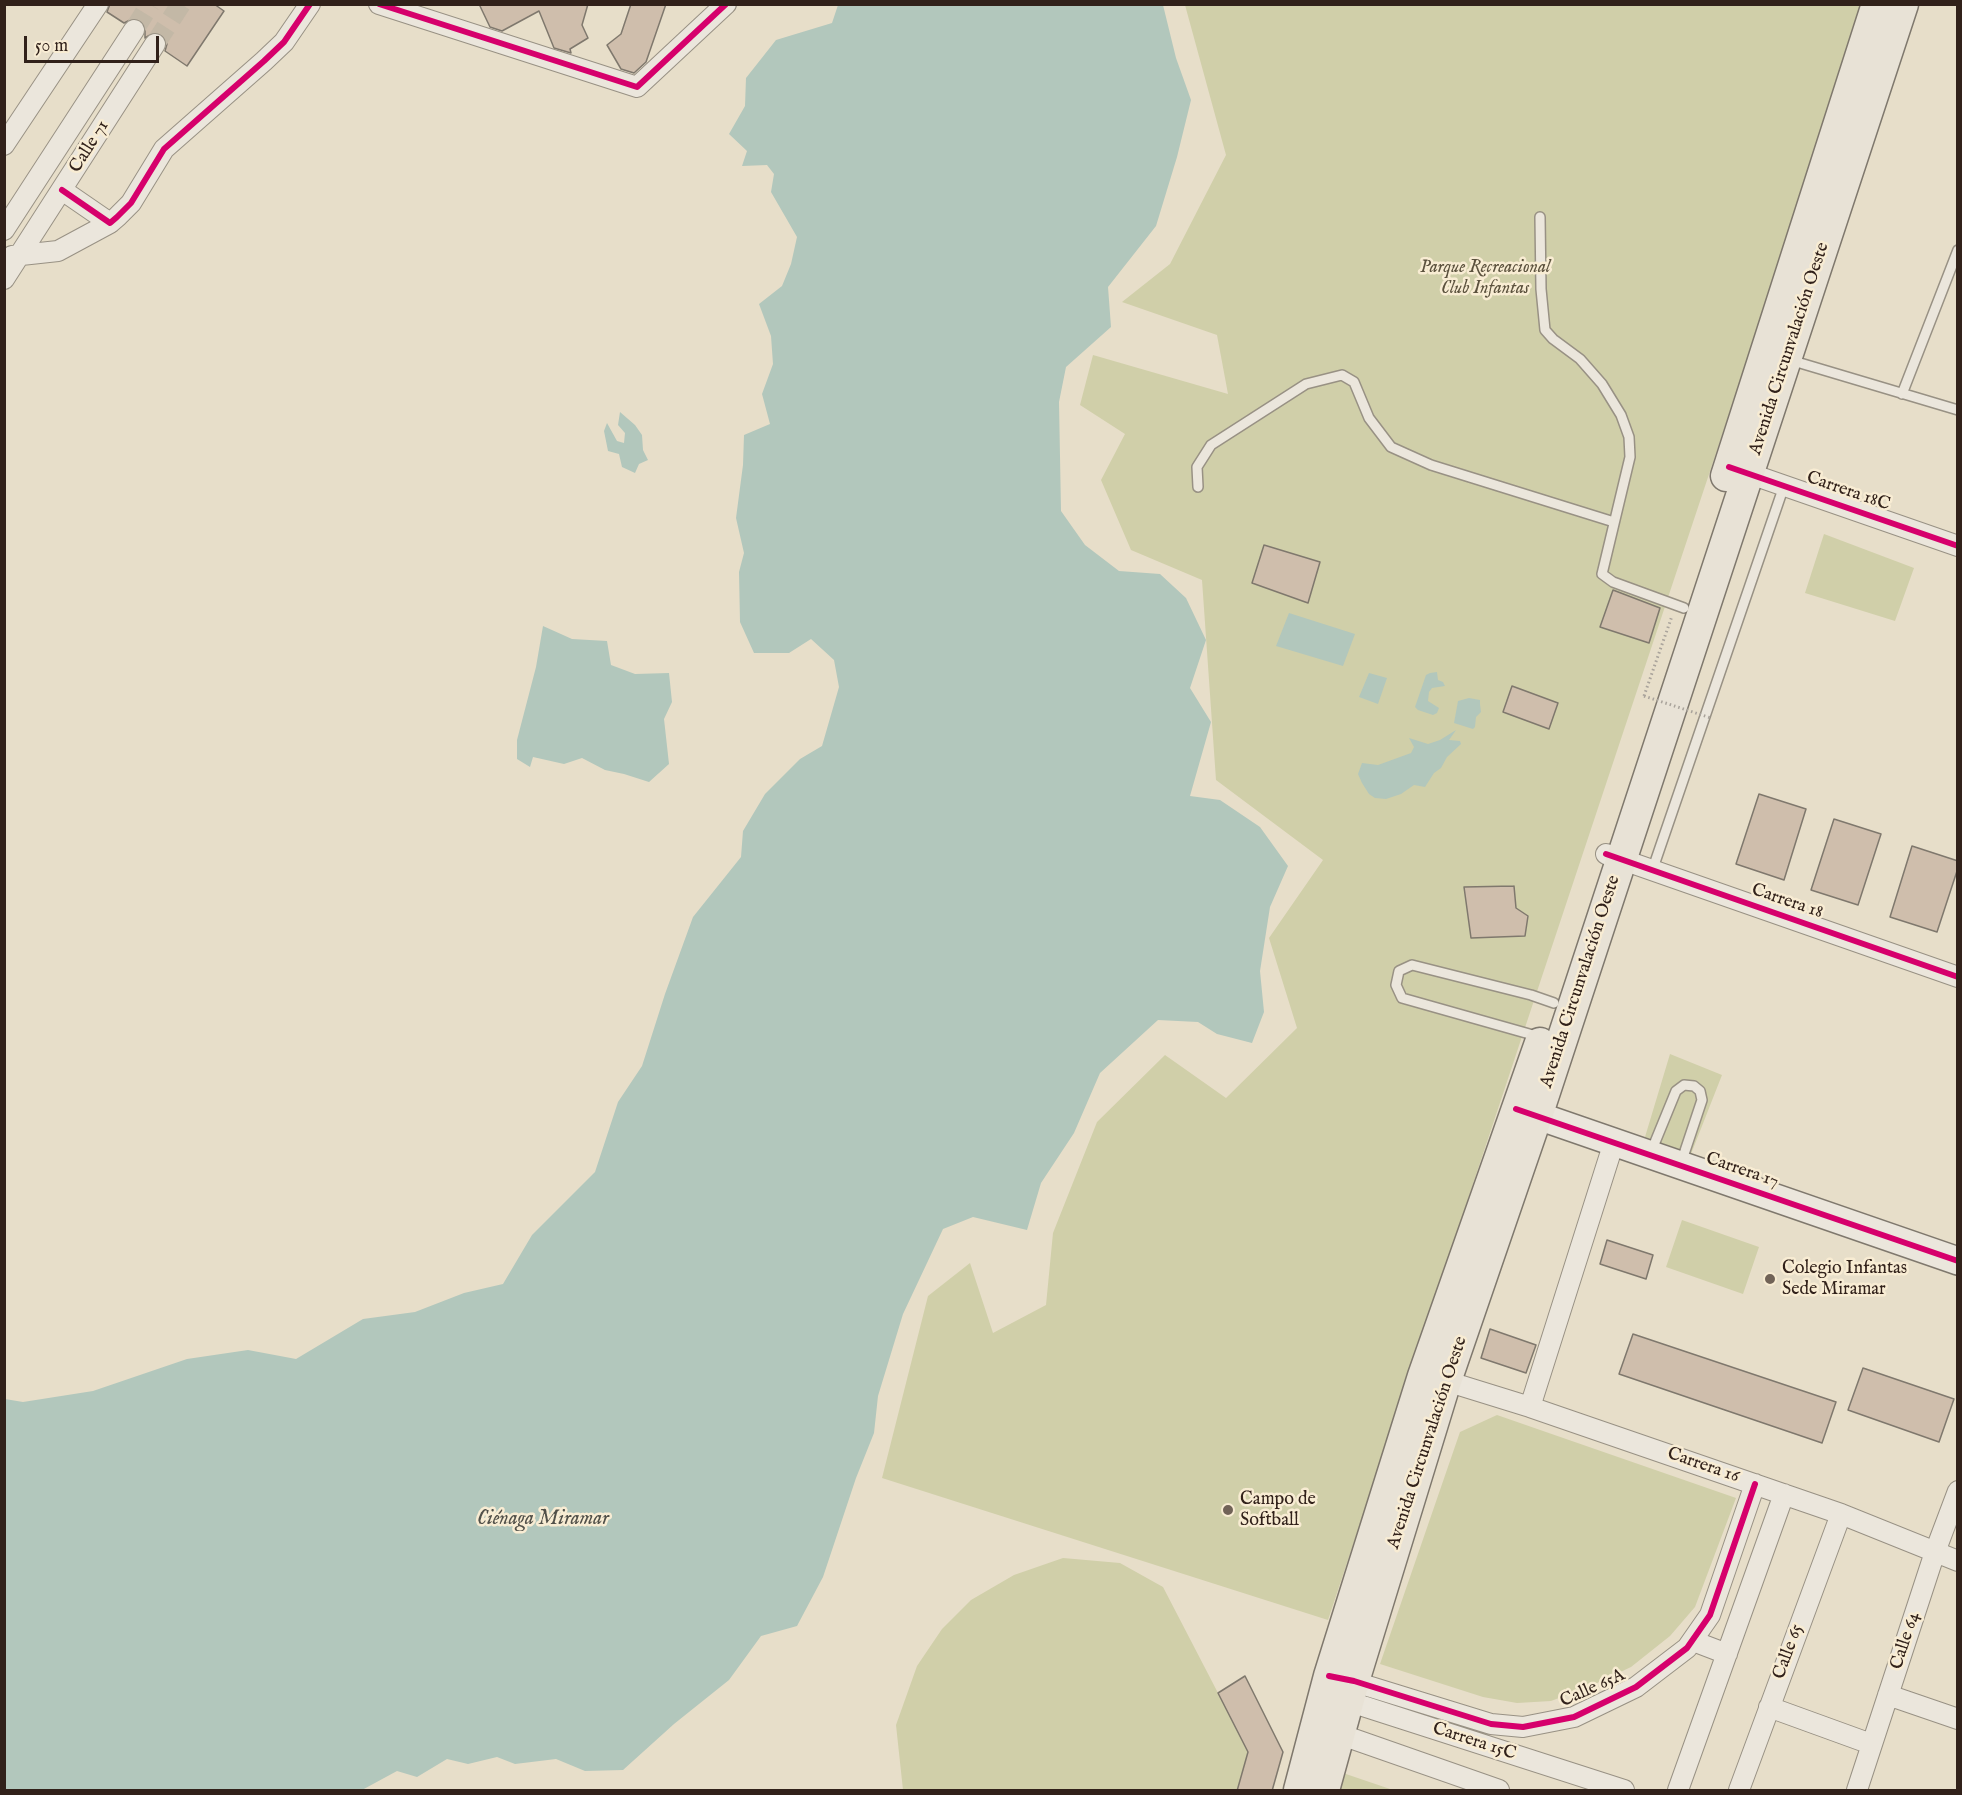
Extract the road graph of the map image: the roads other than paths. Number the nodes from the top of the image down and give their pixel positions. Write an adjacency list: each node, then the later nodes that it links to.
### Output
1 (98, 4): 9 (street)
2 (310, 4): 12 (street)
3 (379, 4): 4 (street)
4 (726, 4)
5 (1877, 4): 20 (main road, Avenida Circunvalación Oeste)
6 (1903, 4): 17 (main road, Avenida Circunvalación Oeste)
7 (134, 30): 13 (street, Calle 71)
8 (155, 45): 10 (street, Calle 71)
9 (4, 146)
10 (63, 190): 12 (street); 15 (street, Calle 71)
11 (1540, 217): 23 (lane)
12 (110, 223): 15 (street)
13 (4, 230)
14 (1958, 250): 18 (lane)
15 (12, 256): 16 (street, Calle 71)
16 (4, 279)
17 (1787, 359): 18 (lane); 20 (main road, Avenida Circunvalación Oeste)
18 (1902, 394): 19 (lane)
19 (1958, 410)
20 (1739, 470): 21 (street, Carrera 18C); 25 (main road, Avenida Circunvalación Oeste); 26 (main road, Avenida Circunvalación Oeste)
21 (1784, 486): 24 (street, Carrera 18C); 27 (lane)
22 (1198, 487): 23 (lane)
23 (1614, 522): 25 (lane)
24 (1958, 546)
25 (1680, 606): 26 (main road, Avenida Circunvalación Oeste)
26 (1614, 857): 27 (street, Carrera 18); 29 (main road, Avenida Circunvalación Oeste); 31 (main road, Avenida Circunvalación Oeste)
27 (1652, 871): 28 (street, Carrera 18)
28 (1958, 977)
29 (1554, 1003): 30 (main road, Avenida Circunvalación Oeste); 30 (lane)
30 (1542, 1038): 31 (main road, Avenida Circunvalación Oeste)
31 (1527, 1112): 32 (street, Carrera 17); 36 (main road, Avenida Circunvalación Oeste); 46 (main road, Avenida Circunvalación Oeste)
32 (1614, 1142): 33 (street, Carrera 17); 37 (street)
33 (1650, 1155): 34 (street, Carrera 17); 34 (lane)
34 (1681, 1165): 35 (street, Carrera 17)
35 (1958, 1261)
36 (1446, 1381): 37 (street, Carrera 16); 46 (main road, Avenida Circunvalación Oeste)
37 (1530, 1407): 38 (street, Carrera 16)
38 (1755, 1484): 40 (street, Carrera 16); 44 (street, Calle 65A)
39 (1958, 1491): 42 (street, Calle 64)
40 (1784, 1494): 41 (street, Carrera 16); 45 (street)
41 (1840, 1514): 42 (street, Carrera 16); 48 (street, Calle 65)
42 (1935, 1552): 43 (street, Carrera 16); 47 (street, Calle 64)
43 (1958, 1561)
44 (1692, 1641): 45 (street); 46 (street, Calle 65A)
45 (1727, 1654): 56 (street)
46 (1339, 1688): 50 (main road, Avenida Circunvalación Oeste); 52 (main road, Avenida Circunvalación Oeste); 55 (street, Carrera 15C)
47 (1888, 1695): 49 (street); 51 (street, Calle 64)
48 (1769, 1707): 51 (street); 57 (street, Calle 65)
49 (1958, 1719)
50 (1339, 1734): 53 (main road, Avenida Circunvalación Oeste); 54 (street, Carrera 15C)
51 (1871, 1744): 58 (street, Calle 64)
52 (1299, 1791)
53 (1324, 1791)
54 (1498, 1791)
55 (1623, 1791)
56 (1678, 1791)
57 (1739, 1791)
58 (1857, 1791)

